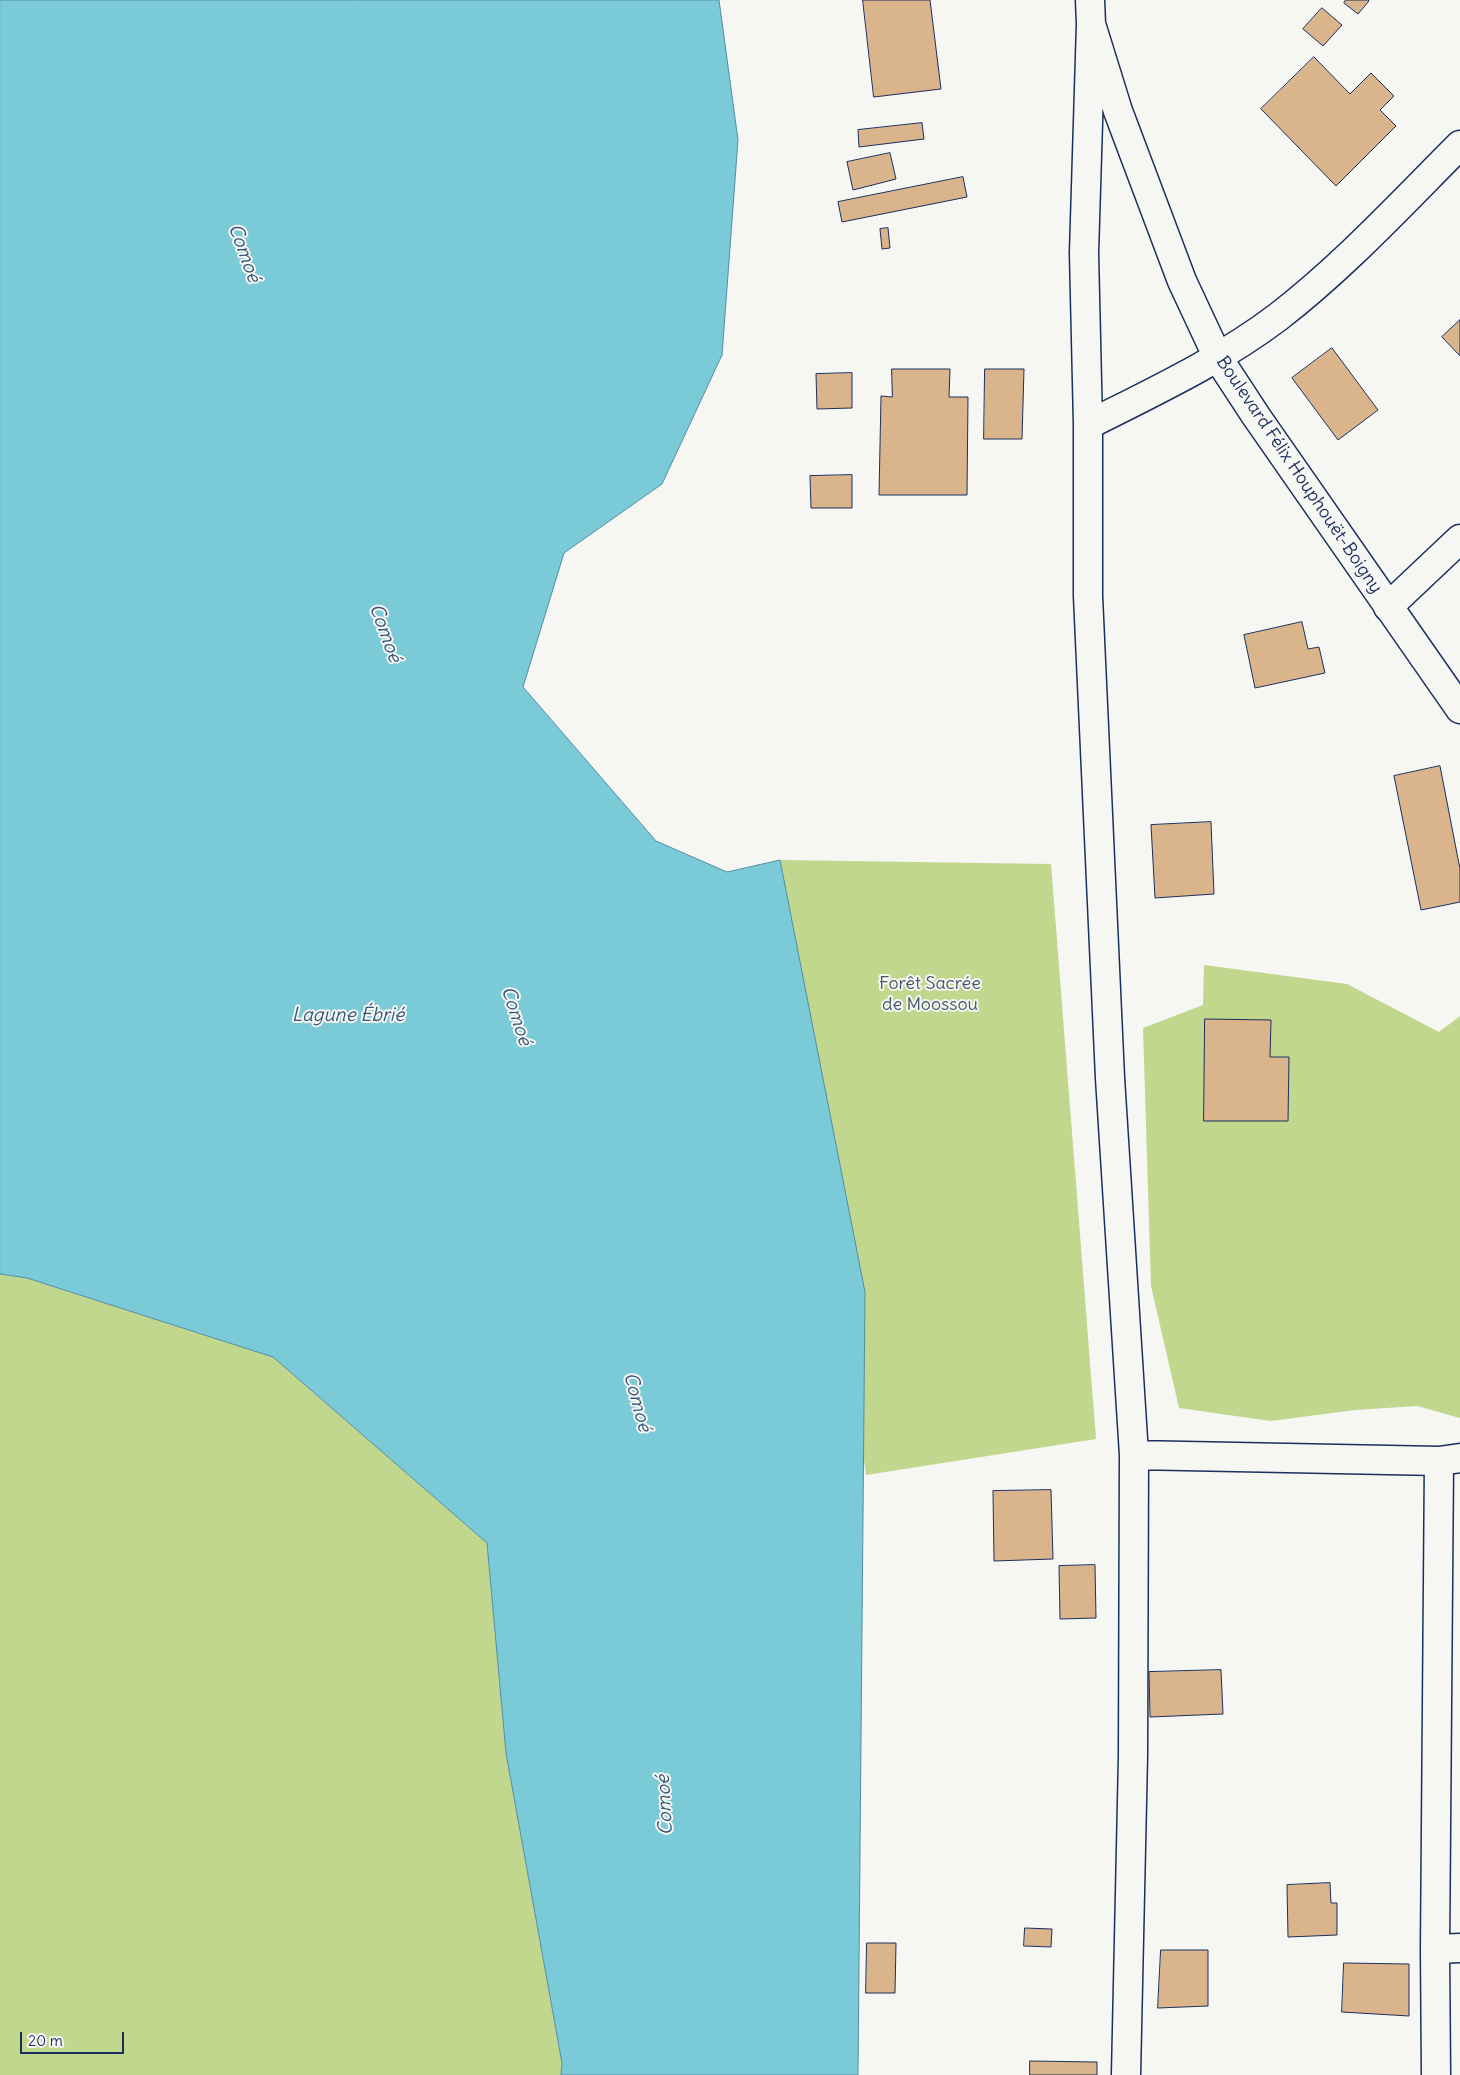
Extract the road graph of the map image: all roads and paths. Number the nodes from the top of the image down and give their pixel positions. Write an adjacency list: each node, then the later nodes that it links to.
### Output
1 (1090, 12): 3 (street, Boulevard Félix Houphouët-Boigny); 4 (street)
2 (1460, 145): 3 (street)
3 (1218, 358): 4 (street); 6 (street, Boulevard Félix Houphouët-Boigny)
4 (1088, 425): 8 (street)
5 (1460, 539): 6 (street)
6 (1388, 607): 7 (street, Boulevard Félix Houphouët-Boigny)
7 (1460, 709)
8 (1134, 1455): 9 (street); 12 (street)
9 (1449, 1459): 10 (street)
10 (1448, 1701): 11 (street)
11 (1447, 1948): 13 (street)
12 (1126, 2075)
13 (1436, 2075)

